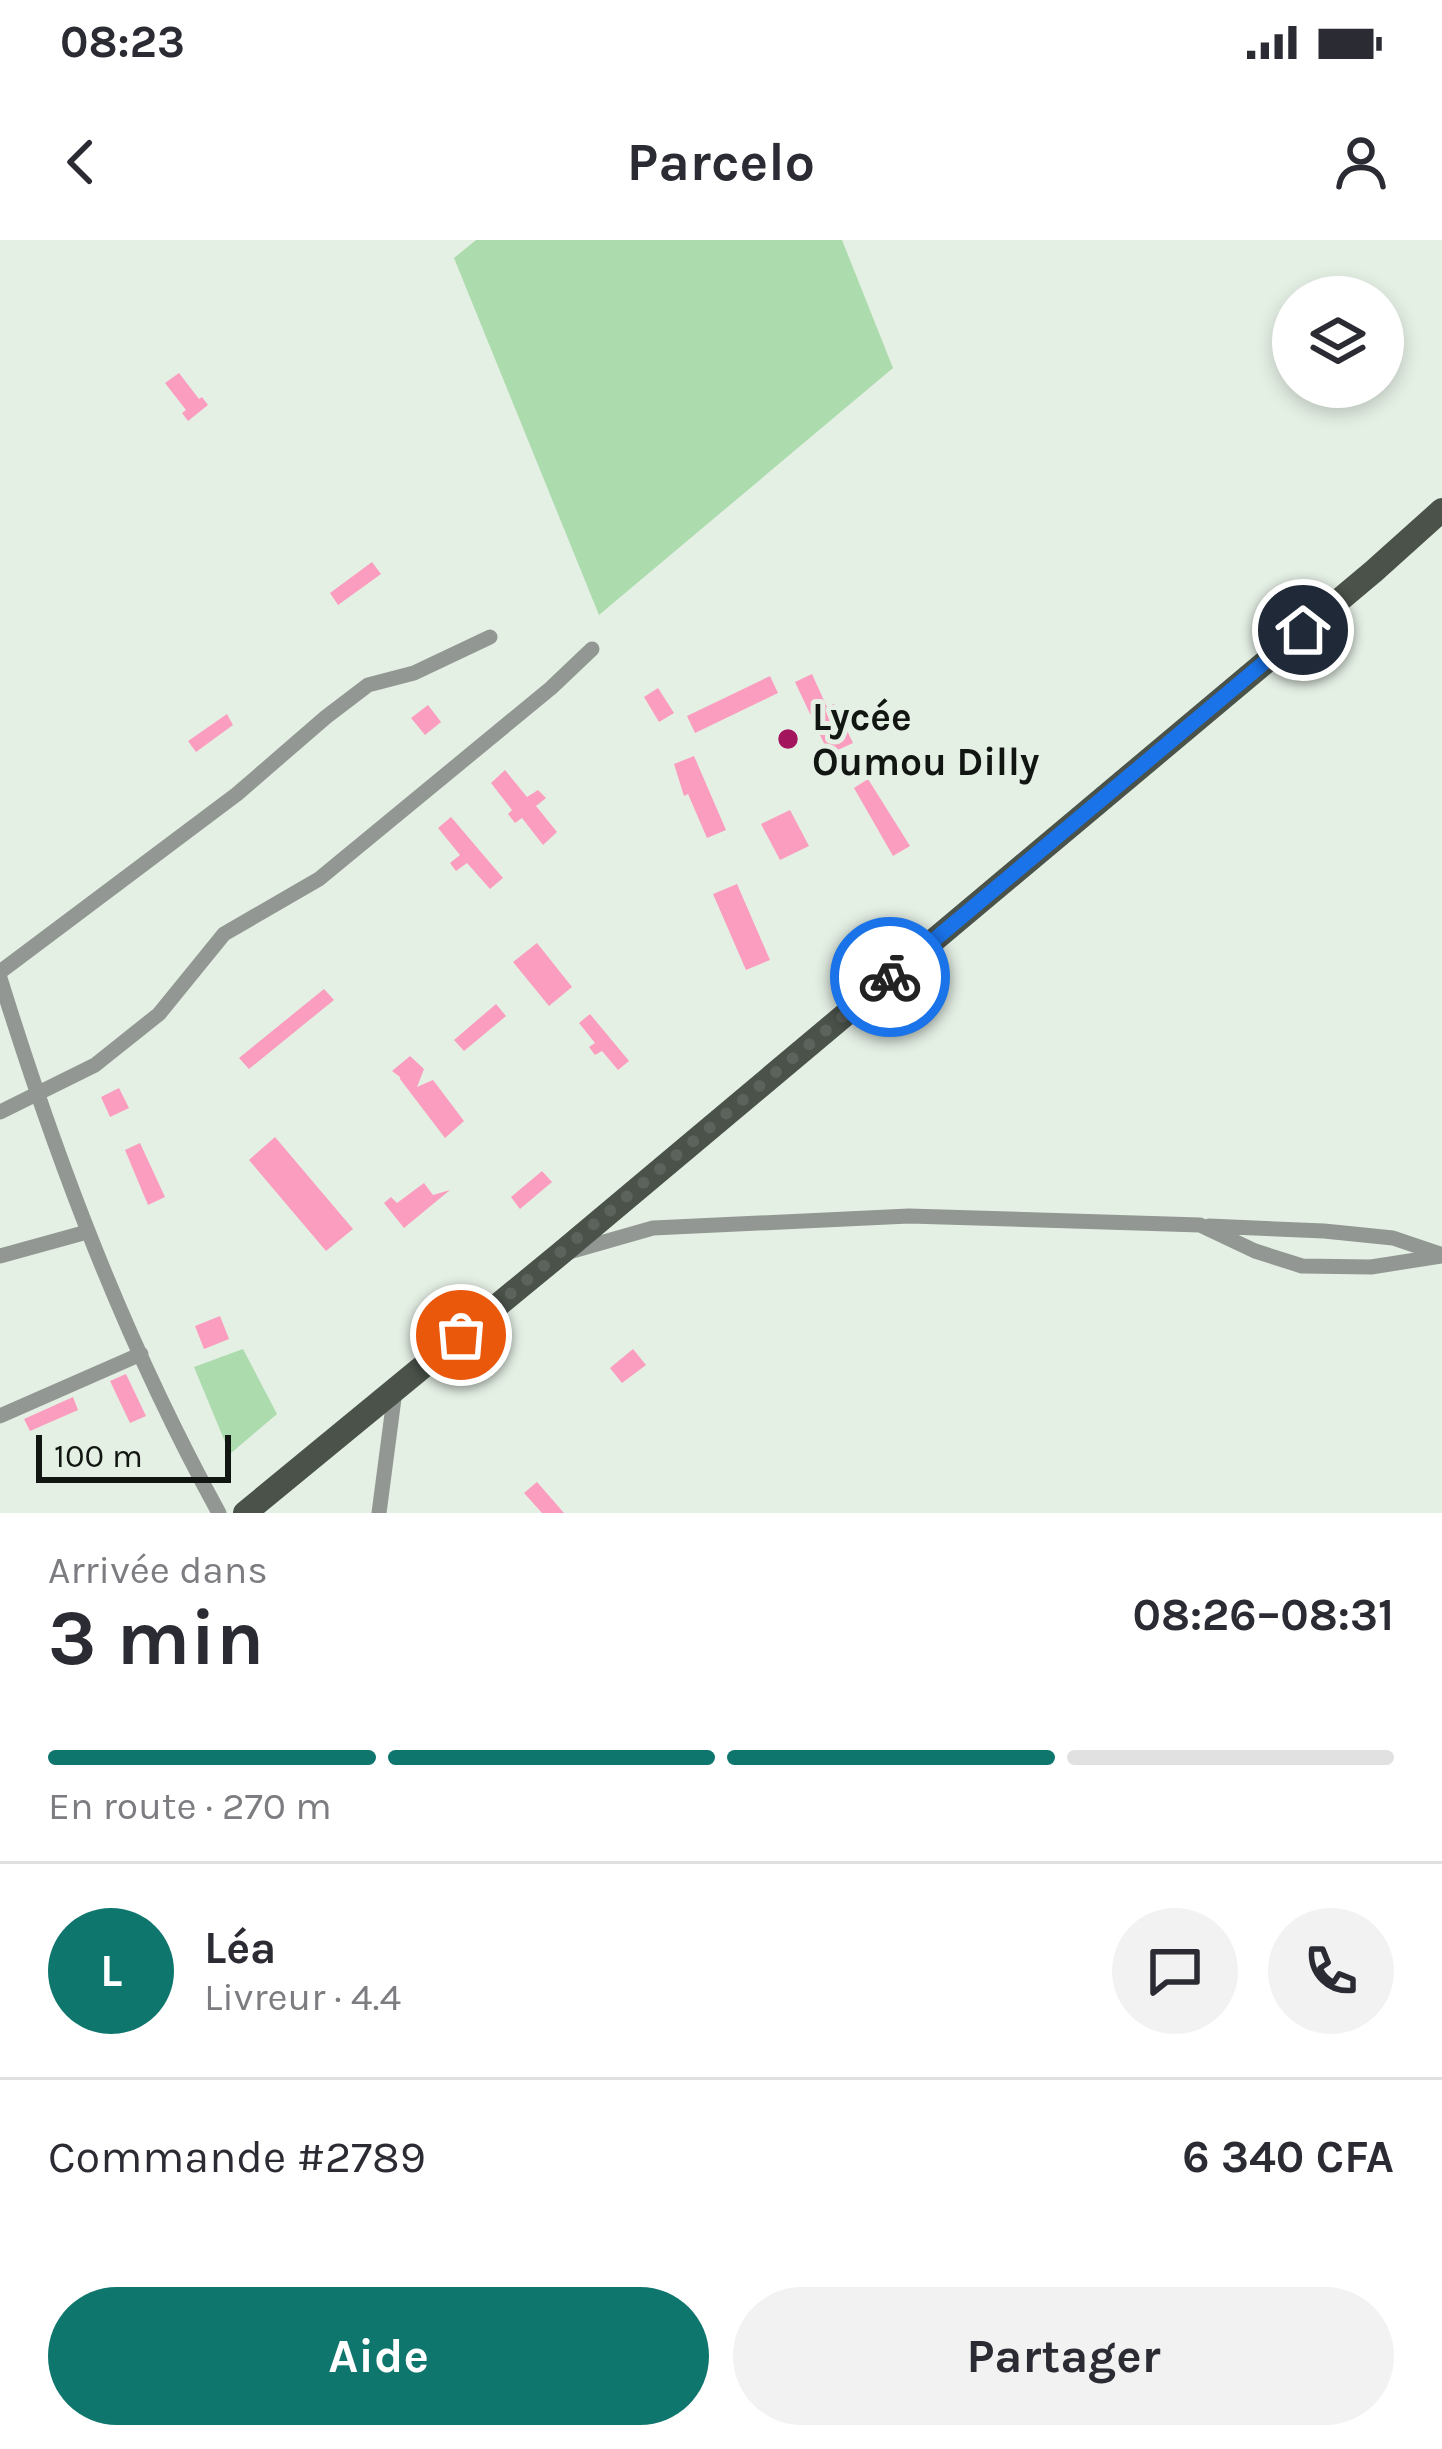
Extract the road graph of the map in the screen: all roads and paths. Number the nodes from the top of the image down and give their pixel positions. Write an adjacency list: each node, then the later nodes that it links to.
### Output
1 (1442, 510): 9 (main road)
2 (490, 637): 4 (street)
3 (592, 649): 5 (street)
4 (0, 975): 5 (street)
5 (38, 1094): 6 (street); 8 (street)
6 (0, 1112)
7 (1200, 1225): 9 (street); 10 (street); 10 (street)
8 (87, 1232): 11 (street); 12 (street)
9 (560, 1254): 13 (main road)
10 (1442, 1255)
11 (0, 1256)
12 (141, 1354): 14 (street); 15 (street)
13 (396, 1390): 16 (main road); 17 (street)
14 (0, 1416)
15 (219, 1513)
16 (245, 1513)
17 (379, 1513)

